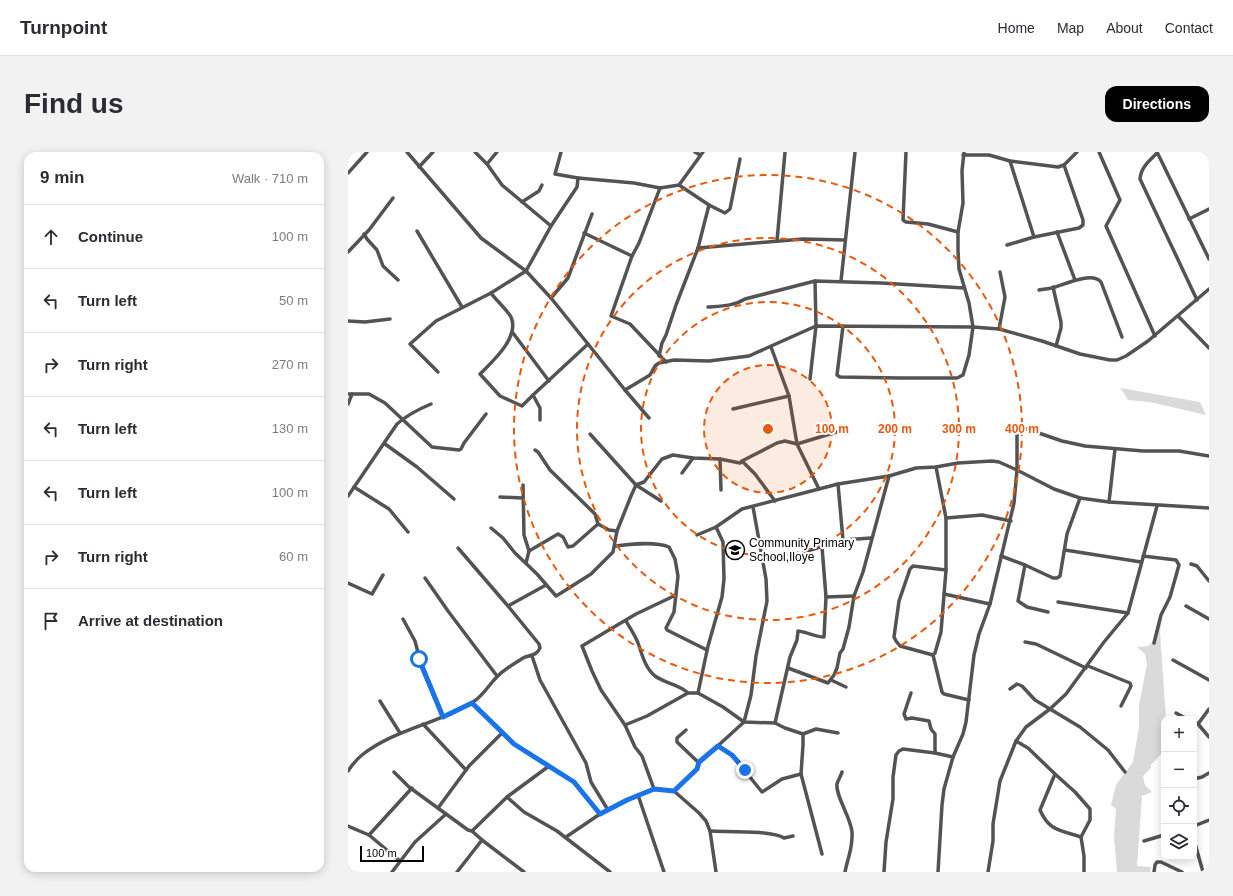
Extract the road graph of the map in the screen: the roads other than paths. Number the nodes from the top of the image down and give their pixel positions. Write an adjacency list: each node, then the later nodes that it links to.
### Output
1 (367, 152): 21 (street)
2 (407, 152): 20 (street)
3 (433, 152): 20 (street)
4 (475, 152): 18 (street)
5 (497, 152): 18 (street)
6 (561, 152): 22 (street)
7 (695, 152): 15 (street)
8 (785, 152): 42 (street)
9 (855, 152): 41 (street)
10 (906, 152): 34 (street)
11 (1077, 152): 19 (street)
12 (1098, 152): 71 (street)
13 (1157, 152): 31 (street); 60 (street)
14 (964, 153): 17 (street); 34 (street)
15 (702, 154): 24 (street)
16 (740, 159): 28 (street)
17 (1010, 161): 19 (street); 38 (street)
18 (487, 164): 27 (street)
19 (1064, 164): 35 (street)
20 (419, 167): 48 (street)
21 (348, 173)
22 (578, 178): 25 (street); 32 (street)
23 (542, 185): 27 (street)
24 (679, 185): 25 (street); 28 (street)
25 (660, 188): 46 (street)
26 (393, 198): 37 (street)
27 (522, 202): 32 (street)
28 (709, 205): 44 (street)
29 (1209, 209): 31 (street)
30 (592, 214): 36 (street)
31 (1190, 219): 47 (street)
32 (551, 226): 48 (street)
33 (417, 231): 61 (street)
34 (958, 232): 55 (street)
35 (1057, 232): 38 (street); 51 (street)
36 (584, 233): 46 (street); 59 (street)
37 (364, 234): 39 (street); 40 (street)
38 (1034, 237): 43 (street)
39 (361, 238): 40 (street); 45 (street)
40 (367, 239): 50 (street)
41 (845, 240): 42 (street); 53 (street)
42 (777, 241): 44 (street)
43 (1007, 245)
44 (698, 248): 77 (street)
45 (348, 252)
46 (632, 256): 77 (street)
47 (1209, 259)
48 (526, 271): 58 (street); 59 (street)
49 (1000, 272): 69 (street)
50 (398, 280)
51 (1075, 280): 54 (street); 72 (street)
52 (815, 281): 53 (street); 62 (street); 66 (street)
53 (841, 281): 55 (street)
54 (1052, 287): 57 (street); 74 (street)
55 (964, 288): 68 (street)
56 (1209, 289): 60 (street)
57 (1039, 290)
58 (490, 293): 61 (street); 70 (street)
59 (551, 298): 73 (street)
60 (1197, 300): 63 (street)
61 (462, 307): 79 (street)
62 (708, 307)
63 (1178, 316): 71 (street); 76 (street)
64 (390, 319): 65 (street)
65 (348, 321)
66 (816, 326): 67 (street); 75 (street); 80 (street)
67 (843, 326): 68 (street); 68 (street)
68 (973, 327): 69 (street)
69 (1000, 329): 74 (street)
70 (513, 333): 81 (street); 84 (street)
71 (1155, 336): 74 (street)
72 (1122, 337)
73 (588, 344): 81 (street); 82 (street)
74 (1056, 346)
75 (771, 347): 78 (street); 85 (street)
76 (1209, 348)
77 (659, 356): 78 (street)
78 (666, 362): 82 (street)
79 (438, 372)
80 (810, 379)
81 (549, 381): 84 (street)
82 (625, 390): 90 (street)
83 (350, 394): 86 (street); 91 (street)
84 (533, 395): 92 (street)
85 (789, 396): 88 (street); 96 (street)
86 (348, 404)
87 (431, 404): 91 (street)
88 (733, 409)
89 (486, 414): 91 (street)
90 (649, 418)
91 (402, 420): 95 (street)
92 (540, 420)
93 (843, 430): 96 (street)
94 (590, 434): 109 (street)
95 (385, 444): 110 (street); 117 (street)
96 (797, 444): 102 (street); 111 (street)
97 (1116, 449): 99 (street); 104 (street); 120 (street)
98 (535, 450): 126 (street)
99 (1209, 456)
100 (693, 458): 101 (street); 105 (street); 109 (street)
101 (720, 459): 102 (street); 112 (street)
102 (742, 461): 119 (street)
103 (936, 467): 104 (street); 106 (street); 124 (street)
104 (1018, 470): 116 (street); 125 (street)
105 (682, 473)
106 (889, 476): 107 (street); 132 (street)
107 (838, 484): 111 (street); 133 (street)
108 (523, 485): 115 (street)
109 (636, 485): 118 (street); 129 (street)
110 (354, 487): 113 (street); 130 (street)
111 (819, 489): 119 (street)
112 (721, 490)
113 (349, 493)
114 (500, 496): 115 (street)
115 (522, 498): 138 (street)
116 (1080, 498): 120 (street); 137 (street)
117 (454, 499)
118 (661, 500)
119 (775, 501): 122 (street)
120 (1109, 502): 121 (street)
121 (1156, 506): 123 (street); 141 (street)
122 (753, 507): 127 (street); 190 (street)
123 (1209, 508)
124 (946, 518): 125 (street); 146 (street)
125 (1011, 521): 140 (street)
126 (598, 524): 129 (street); 138 (street)
127 (716, 527): 131 (street); 167 (street)
128 (491, 528): 143 (street)
129 (617, 531): 134 (street)
130 (408, 532)
131 (698, 535)
132 (871, 538): 133 (street); 155 (street)
133 (843, 540): 135 (street)
134 (616, 546): 151 (street); 153 (street)
135 (822, 547): 139 (street); 154 (street)
136 (458, 548): 158 (street)
137 (1064, 550): 142 (street); 145 (street)
138 (529, 551): 143 (street)
139 (804, 552)
140 (1001, 556): 145 (street); 157 (street)
141 (1143, 556): 142 (street); 166 (street)
142 (1141, 562): 161 (street)
143 (526, 563): 151 (street)
144 (1191, 564): 149 (street)
145 (1025, 565): 160 (street)
146 (946, 570): 152 (street); 168 (street)
147 (383, 575): 150 (street)
148 (425, 578): 173 (street)
149 (1209, 581)
150 (348, 583)
151 (546, 584): 158 (street)
152 (944, 594): 157 (street); 168 (street)
153 (676, 595): 164 (street); 167 (street)
154 (826, 596): 155 (street); 172 (street)
155 (854, 596): 174 (street)
156 (1058, 602): 161 (street)
157 (990, 604): 182 (street)
158 (508, 606): 169 (street)
159 (1186, 606): 163 (street)
160 (1048, 612)
161 (1128, 613): 171 (street)
162 (403, 619): 189 (street)
163 (1209, 619)
164 (626, 621): 178 (street); 194 (street)
165 (1025, 642): 171 (street)
166 (1154, 643)
167 (707, 650): 179 (street)
168 (933, 655): 182 (street)
169 (532, 656): 173 (street); 224 (street)
170 (1173, 660): 175 (street)
171 (1087, 667): 184 (street); 186 (street)
172 (788, 668): 174 (street); 191 (street)
173 (497, 676): 183 (street)
174 (831, 680): 176 (street)
175 (1209, 680)
176 (846, 687)
177 (1010, 689): 186 (street)
178 (688, 693): 179 (street); 194 (street)
179 (698, 693): 190 (street)
180 (911, 693): 203 (street)
181 (380, 700): 196 (street)
182 (969, 700): 204 (street)
183 (472, 703): 189 (street); 197 (street)
184 (1121, 706)
185 (1209, 709): 193 (street)
186 (1050, 710): 201 (street); 213 (street)
187 (1176, 713): 188 (street)
188 (1182, 716)
189 (443, 717): 192 (street)
190 (744, 722): 191 (street); 202 (street)
191 (775, 723): 199 (street)
192 (423, 724): 196 (street); 209 (street)
193 (1198, 724): 200 (street)
194 (625, 725): 219 (street)
195 (686, 730): 206 (street)
196 (400, 733): 207 (street)
197 (502, 733): 208 (street); 209 (street)
198 (838, 733): 199 (street)
199 (802, 734): 215 (street)
200 (1209, 737)
201 (1016, 741): 216 (street); 251 (street)
202 (718, 746): 206 (street); 215 (street)
203 (935, 753): 204 (street); 249 (street)
204 (953, 758): 250 (street)
205 (348, 762): 207 (street)
206 (699, 762): 220 (street)
207 (354, 764): 210 (street)
208 (549, 766): 222 (street); 226 (street)
209 (466, 770): 223 (street)
210 (348, 771)
211 (394, 772): 218 (street)
212 (842, 772): 248 (street)
213 (1125, 772)
214 (1209, 773): 217 (street)
215 (801, 774): 240 (street)
216 (1055, 774): 236 (street); 236 (street)
217 (1197, 778)
218 (412, 788): 223 (street); 232 (street)
219 (654, 789): 220 (street); 221 (street)
220 (674, 791): 231 (street)
221 (638, 795): 224 (street); 246 (street)
222 (508, 797): 230 (street); 235 (street)
223 (438, 808): 225 (street)
224 (608, 810): 226 (street)
225 (446, 814): 230 (street); 241 (street)
226 (600, 814): 235 (street)
227 (1209, 820): 228 (street)
228 (1197, 825)
229 (348, 826): 232 (street)
230 (472, 831): 237 (street)
231 (710, 831): 234 (street); 247 (street)
232 (369, 835): 241 (street)
233 (1161, 835): 238 (street)
234 (793, 836)
235 (566, 837): 245 (street)
236 (1081, 837): 252 (street)
237 (482, 840): 243 (street); 244 (street)
238 (1144, 841)
239 (1197, 851): 255 (street)
240 (822, 854)
241 (400, 861): 242 (street)
242 (392, 872)
243 (457, 872)
244 (524, 872)
245 (610, 872)
246 (664, 872)
247 (716, 872)
248 (845, 872)
249 (884, 872)
250 (938, 872)
251 (988, 872)
252 (1084, 872)
253 (1154, 872): 254 (street)
254 (1182, 872)
255 (1203, 872)

